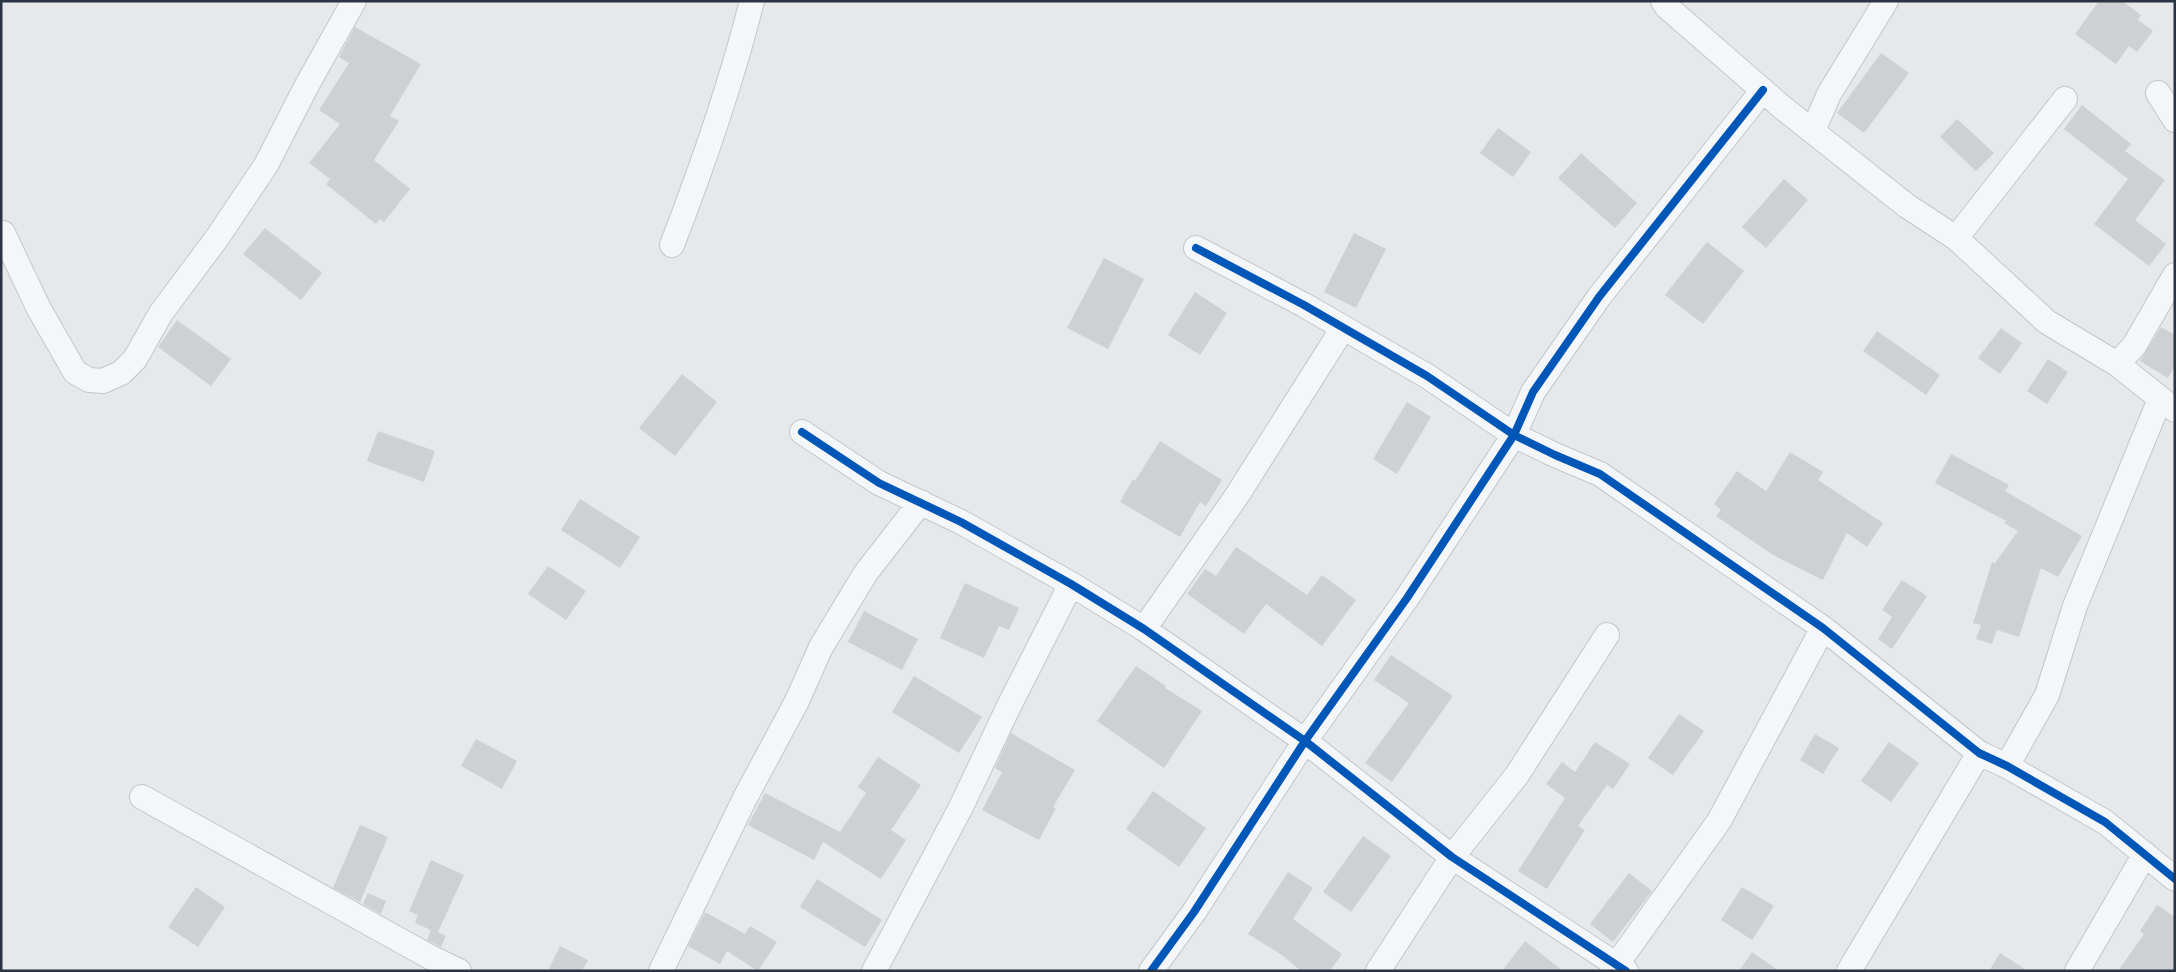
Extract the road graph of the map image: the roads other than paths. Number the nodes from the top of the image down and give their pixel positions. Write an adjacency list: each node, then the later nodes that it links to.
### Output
1 (354, 1): 10 (street)
2 (752, 1): 12 (street)
3 (1663, 1): 5 (street)
4 (1886, 1): 9 (street)
5 (1763, 90): 9 (street); 19 (street)
6 (2158, 93): 8 (street)
7 (2065, 99): 11 (street)
8 (2175, 120)
9 (1813, 131): 11 (street)
10 (2, 231)
11 (1956, 238): 16 (street)
12 (672, 245)
13 (1196, 248): 15 (street)
14 (2175, 275): 16 (street)
15 (1343, 328): 19 (street); 23 (street)
16 (2116, 364): 17 (street)
17 (2168, 405): 27 (street)
18 (802, 432): 20 (street)
19 (1514, 434): 22 (street); 25 (street)
20 (921, 502): 21 (street); 34 (street)
21 (1071, 584): 23 (street); 35 (street)
22 (1823, 628): 26 (street); 32 (street)
23 (1144, 629): 25 (street)
24 (1608, 635): 30 (street)
25 (1305, 742): 30 (street); 36 (street)
26 (1979, 754): 27 (street); 38 (street)
27 (2007, 766): 29 (street)
28 (142, 797): 33 (street)
29 (2144, 854): 31 (street); 39 (street)
30 (1452, 857): 32 (street); 37 (street)
31 (2175, 879)
32 (1618, 968)
33 (459, 971)
34 (661, 971)
35 (874, 971)
36 (1151, 971)
37 (1378, 971)
38 (1849, 971)
39 (2077, 971)

